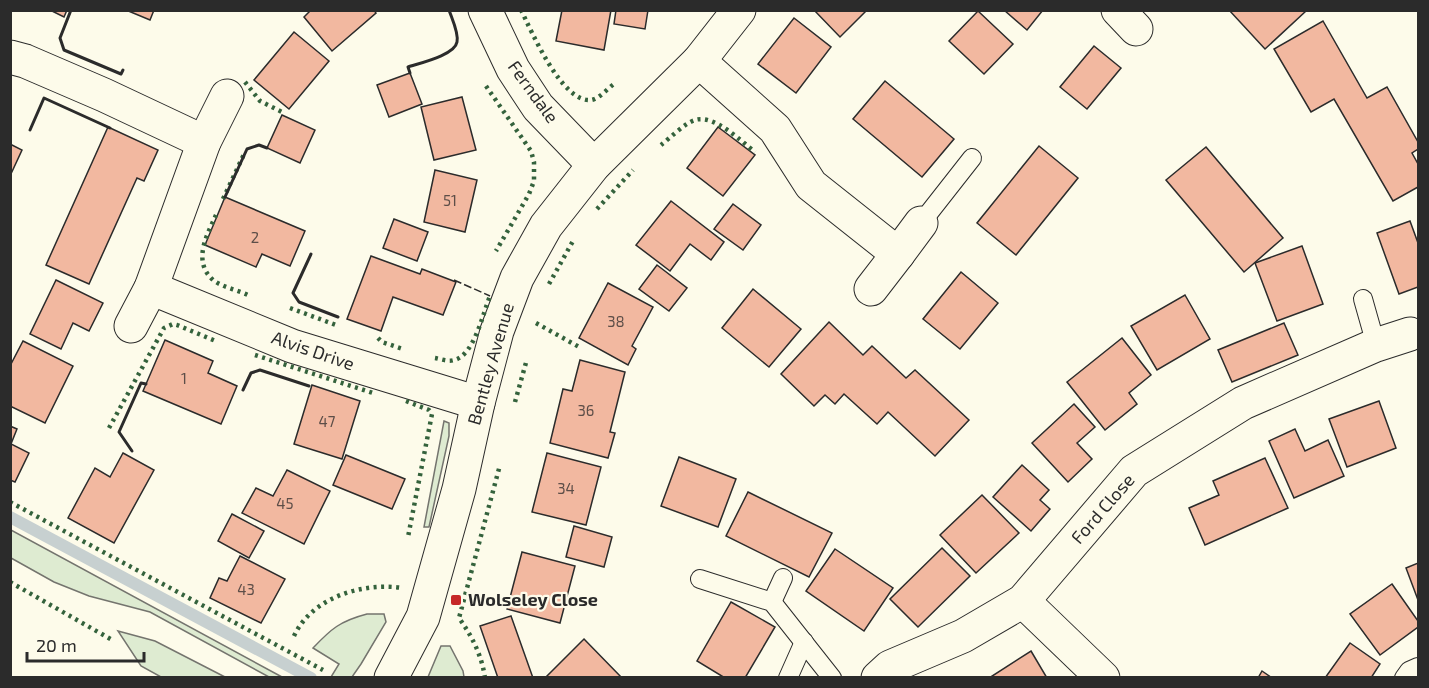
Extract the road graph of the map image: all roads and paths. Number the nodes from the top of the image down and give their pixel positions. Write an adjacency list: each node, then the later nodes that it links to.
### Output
1 (485, 10): 8 (street, Ferndale)
2 (739, 10): 4 (street, Bentley Avenue)
3 (10, 57): 6 (street)
4 (699, 61): 8 (street, Bentley Avenue); 10 (street)
5 (227, 96): 6 (street)
6 (204, 142): 11 (street)
7 (972, 158): 9 (lane)
8 (594, 165): 17 (street, Bentley Avenue)
9 (921, 223): 10 (street)
10 (898, 254): 12 (street)
11 (151, 288): 14 (street); 17 (street, Alvis Drive)
12 (871, 288)
13 (1363, 299): 16 (lane)
14 (131, 326)
15 (1410, 334): 16 (street, Ford Close)
16 (1376, 345): 20 (street, Ford Close)
17 (478, 403): 24 (street, Bentley Avenue)
18 (783, 578): 21 (lane)
19 (700, 579): 21 (lane)
20 (1023, 601): 27 (street, Ford Close); 28 (street)
21 (772, 602): 22 (lane)
22 (804, 642): 25 (lane); 26 (lane)
23 (1419, 667): 29 (lane)
24 (391, 678)
25 (788, 678)
26 (832, 678)
27 (878, 678)
28 (1103, 678)
29 (1404, 678)

